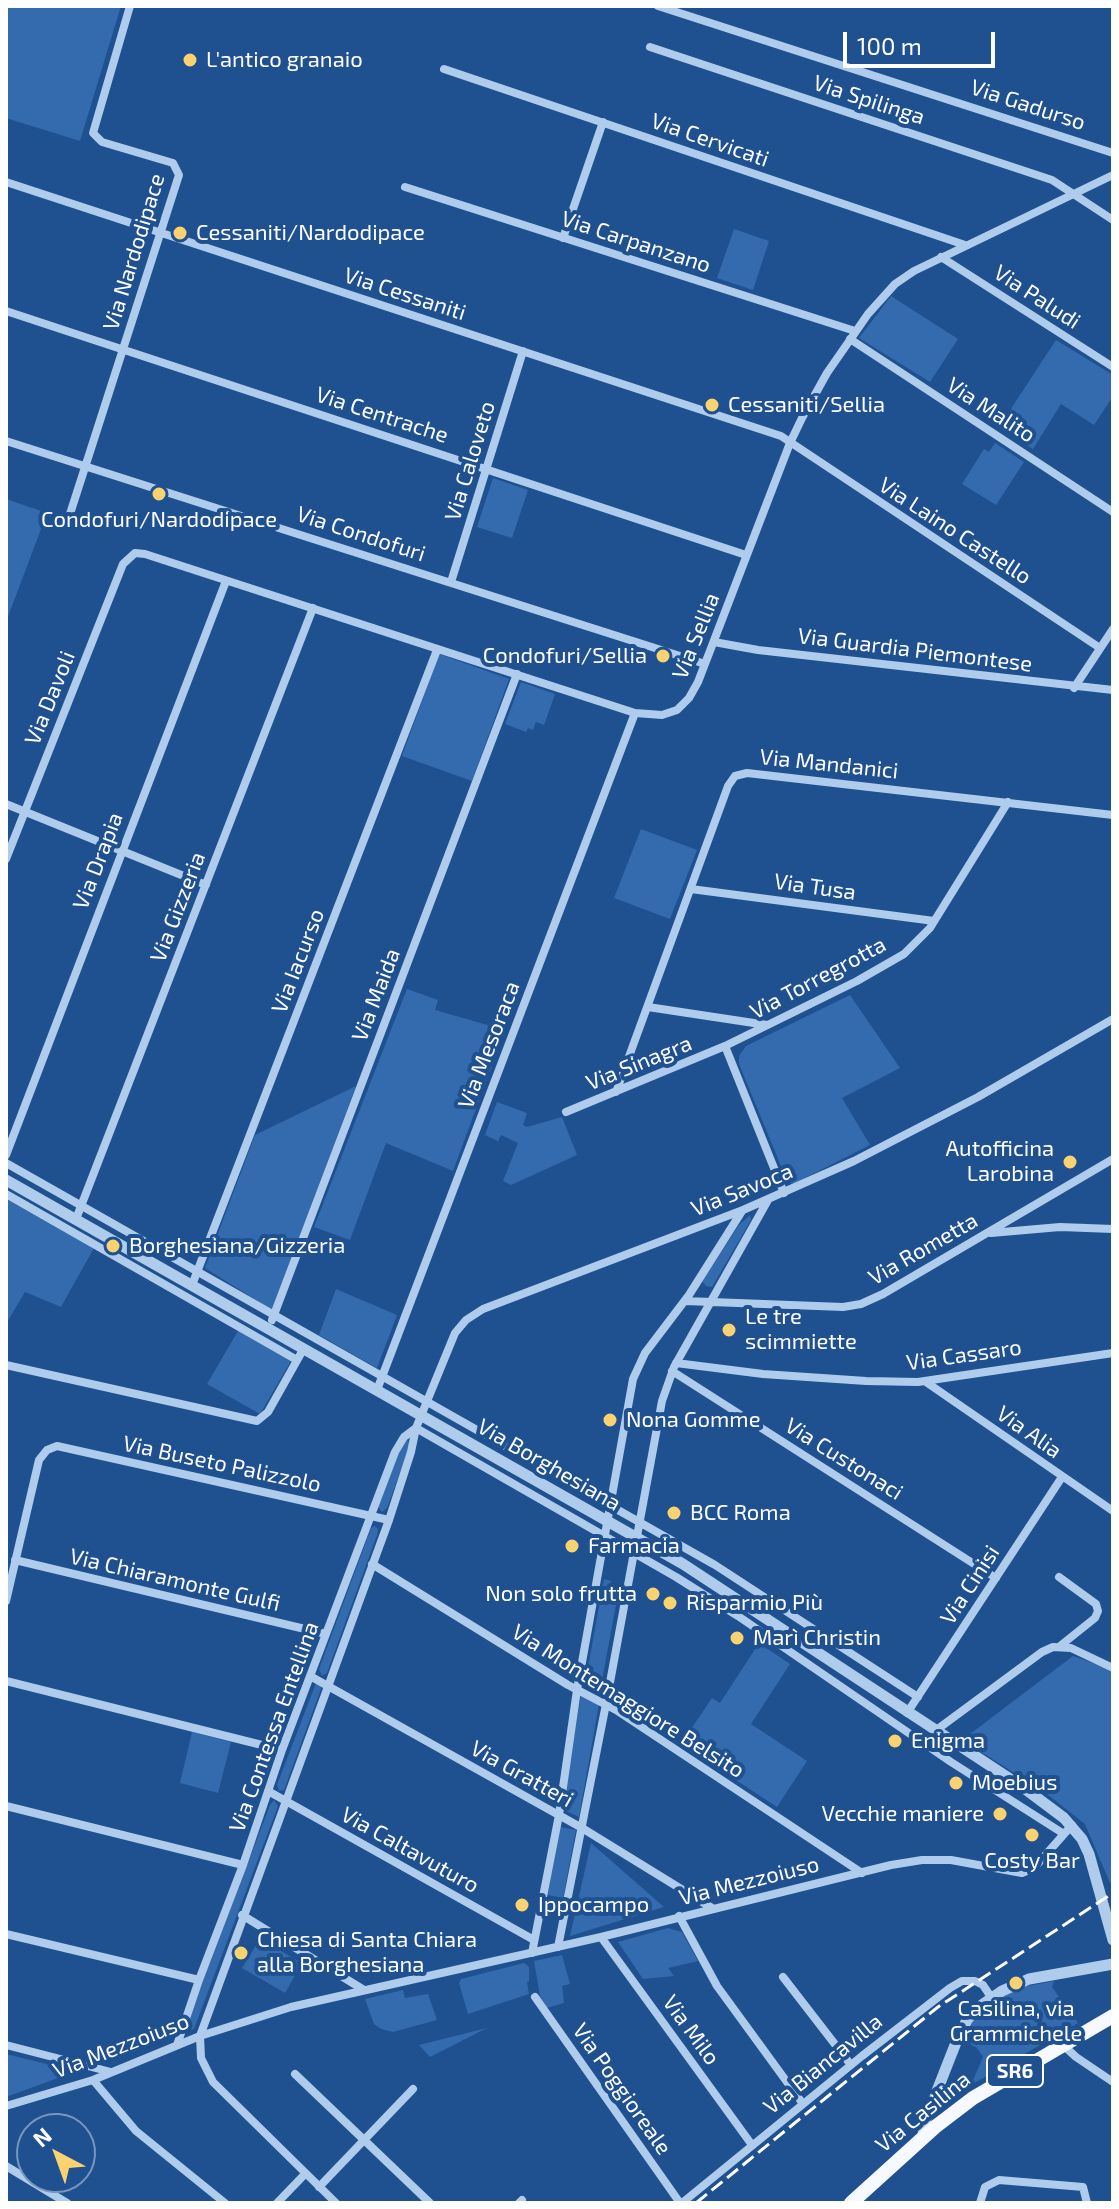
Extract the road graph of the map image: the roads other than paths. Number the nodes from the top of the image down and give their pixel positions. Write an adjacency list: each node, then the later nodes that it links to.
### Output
1 (130, 6): 12 (street, Via Nardodipace)
2 (658, 6): 6 (street, Via Gadurso)
3 (650, 47): 10 (street, Via Spilinga)
4 (444, 69): 5 (street, Via Cervicati)
5 (603, 122): 13 (street); 14 (street, Via Cervicati)
6 (1113, 153)
7 (1113, 175): 10 (street, Via Sellia)
8 (6, 182): 12 (street, Via Cessaniti)
9 (405, 187): 13 (street, Via Carpanzano)
10 (1074, 194): 11 (street, Via Spilinga); 14 (street, Via Sellia)
11 (1113, 220)
12 (160, 233): 18 (street, Via Nardodipace); 19 (street, Via Cessaniti)
13 (563, 238): 17 (street, Via Carpanzano)
14 (966, 245): 15 (street, Via Sellia)
15 (941, 257): 17 (street, Via Sellia); 20 (street, Via Paludi)
16 (6, 311): 18 (street, Via Centrache)
17 (852, 335): 22 (street, Via Sellia); 25 (street, Via Malito)
18 (122, 350): 23 (street, Via Nardodipace); 24 (street, Via Centrache)
19 (523, 351): 22 (street, Via Cessaniti); 24 (street, Via Caloveto)
20 (1113, 367)
21 (6, 441): 23 (street, Via Condofuri)
22 (790, 443): 28 (street, Via Sellia); 34 (street, Via Laino Castello)
23 (85, 465): 26 (street, Via Nardodipace); 30 (street, Via Condofuri)
24 (487, 468): 28 (street, Via Centrache); 30 (street, Via Caloveto)
25 (1113, 512)
26 (69, 517)
27 (132, 554): 29 (street, Via Sellia); 43 (street, Via Davoli)
28 (746, 555): 33 (street, Via Sellia)
29 (226, 581): 31 (street, Via Sellia); 45 (street, Via Drapia)
30 (451, 582): 36 (street, Via Condofuri)
31 (313, 608): 35 (street, Via Sellia); 47 (street, Via Gizzeria)
32 (1113, 629): 34 (street)
33 (714, 642): 36 (street, Via Sellia); 38 (street, Via Guardia Piemontese)
34 (1100, 648): 38 (street)
35 (437, 650): 37 (street, Via Sellia); 68 (street, Via Iacurso)
36 (705, 664): 40 (street, Via Sellia)
37 (517, 674): 40 (street, Via Sellia); 72 (street, Via Maida)
38 (1074, 688): 39 (street, Via Guardia Piemontese)
39 (1112, 689)
40 (635, 713): 79 (street, Via Mesoraca)
41 (1008, 802): 44 (street, Via Mandanici); 48 (street, Via Mandanici); 49 (street, Via Torregrotta)
42 (6, 804): 43 (street)
43 (24, 811): 45 (street); 46 (street, Via Davoli)
44 (1113, 815)
45 (121, 850): 47 (street); 56 (street, Via Drapia)
46 (6, 859)
47 (206, 885): 63 (street, Via Gizzeria)
48 (691, 889): 49 (street, Via Tusa); 50 (street, Via Mandanici)
49 (934, 921): 52 (street, Via Torregrotta)
50 (648, 1007): 52 (street); 54 (street, Via Mandanici)
51 (1113, 1019): 60 (street, Via Savoca)
52 (768, 1026): 53 (street, Via Torregrotta)
53 (725, 1046): 54 (street, Via Sinagra); 60 (street)
54 (616, 1092): 55 (street, Via Sinagra)
55 (566, 1112)
56 (6, 1155)
57 (1110, 1162): 67 (street, Via Rometta)
58 (6, 1163): 63 (street, Via Borghesiana)
59 (6, 1180): 65 (street, Via Borghesiana)
60 (784, 1193): 62 (street, Via Savoca)
61 (6, 1194): 76 (street)
62 (769, 1199): 64 (street, Via Savoca); 71 (street)
63 (81, 1206): 65 (street, Via Gizzeria); 68 (street, Via Borghesiana)
64 (743, 1210): 70 (street); 82 (street, Via Savoca)
65 (76, 1219): 69 (street, Via Borghesiana)
66 (1113, 1229): 67 (street)
67 (986, 1234): 71 (street, Via Rometta)
68 (197, 1272): 69 (street, Via Iacurso); 72 (street, Via Borghesiana)
69 (192, 1285): 73 (street, Via Borghesiana)
70 (685, 1301): 71 (street, Via Rometta); 86 (street)
71 (712, 1302): 78 (street)
72 (273, 1316): 73 (street, Via Maida); 79 (street, Via Borghesiana)
73 (269, 1328): 74 (street, Via Borghesiana)
74 (304, 1348): 76 (street); 81 (street, Via Borghesiana)
75 (1113, 1353): 80 (street, Via Cassaro)
76 (297, 1360): 77 (street)
77 (6, 1365)
78 (674, 1367): 80 (street, Via Cassaro); 91 (street); 98 (street, Via Custonaci)
79 (382, 1377): 81 (street, Via Mesoraca); 82 (street, Via Borghesiana)
80 (925, 1382): 85 (street, Via Alia)
81 (377, 1390): 83 (street, Via Borghesiana)
82 (428, 1403): 83 (street, Via Savoca); 86 (street, Via Borghesiana)
83 (422, 1415): 84 (street, Via Contessa Entellina); 90 (street, Via Borghesiana)
84 (416, 1428): 88 (street, Via Contessa Entellina); 89 (street, Via Contessa Entellina); 92 (street, Via Borghesiana)
85 (1062, 1477): 87 (street, Via Alia); 98 (street, Via Cinisi)
86 (609, 1506): 90 (street); 91 (street, Via Borghesiana)
87 (1113, 1511)
88 (371, 1515): 89 (street, Via Buseto Palizzolo); 95 (street, Via Buseto Palizzolo); 100 (street, Via Contessa Entellina)
89 (389, 1520): 96 (street, Via Contessa Entellina)
90 (606, 1521): 92 (street); 93 (street, Via Borghesiana)
91 (639, 1522): 93 (street); 107 (street, Via Borghesiana)
92 (604, 1537): 94 (street, Via Borghesiana); 106 (street)
93 (636, 1538): 94 (street); 109 (street, Via Borghesiana)
94 (633, 1553): 108 (street); 116 (street, Via Borghesiana)
95 (15, 1560): 99 (street); 100 (street, Via Chiaramonte Gulfi)
96 (372, 1564): 105 (street, Via Contessa Entellina); 106 (street, Via Montemaggiore Belsito)
97 (1059, 1577): 101 (street)
98 (996, 1578): 107 (street, Via Cinisi)
99 (6, 1601)
100 (326, 1634): 103 (street, Via Contessa Entellina)
101 (1060, 1646): 102 (street); 110 (street)
102 (1113, 1668)
103 (310, 1676): 105 (street, Via Gratteri); 111 (street, Via Contessa Entellina)
104 (6, 1681): 111 (street)
105 (328, 1685): 114 (street, Via Contessa Entellina); 117 (street, Via Gratteri)
106 (577, 1690): 108 (street, Via Montemaggiore Belsito); 117 (street)
107 (918, 1697): 109 (street, Via Cinisi)
108 (606, 1704): 118 (street); 121 (street, Via Montemaggiore Belsito)
109 (907, 1713): 110 (street, Via Borghesiana)
110 (935, 1731): 113 (street, Via Borghesiana)
111 (282, 1750): 112 (street, Via Contessa Entellina)
112 (268, 1791): 114 (street, Via Caltavuturo); 120 (street, Via Contessa Entellina)
113 (1032, 1794): 116 (street); 119 (street, Via Borghesiana)
114 (285, 1801): 123 (street, Via Contessa Entellina); 127 (street, Via Caltavuturo)
115 (6, 1806): 120 (street)
116 (1025, 1806): 119 (street, Via Borghesiana)
117 (559, 1815): 118 (street, Via Gratteri); 127 (street)
118 (582, 1828): 122 (street, Via Gratteri); 129 (street)
119 (1068, 1829): 121 (street, Via Mezzoiuso); 128 (street, Via Borghesiana)
120 (243, 1865): 133 (street, Via Contessa Entellina)
121 (862, 1873): 122 (street, Via Mezzoiuso)
122 (712, 1908): 124 (street, Via Mezzoiuso)
123 (242, 1915): 134 (street); 138 (street, Via Contessa Entellina)
124 (679, 1916): 126 (street, Via Mezzoiuso); 148 (street)
125 (6, 1934): 133 (street)
126 (601, 1937): 129 (street, Via Mezzoiuso); 152 (street, Via Milo)
127 (534, 1940): 130 (street)
128 (1113, 1940)
129 (558, 1947): 130 (street, Via Mezzoiuso)
130 (532, 1953): 134 (street, Via Mezzoiuso)
131 (1113, 1964): 136 (street)
132 (783, 1977): 142 (street)
133 (199, 1980): 141 (street, Via Contessa Entellina)
134 (365, 1991): 138 (street, Via Mezzoiuso)
135 (535, 1997): 161 (street, Via Poggioreale)
136 (991, 1997): 142 (street, Via Biancavilla); 150 (street)
137 (1113, 2016): 139 (main road, Via Casilina / SR6)
138 (200, 2036): 141 (street, Via Mezzoiuso); 154 (street)
139 (1063, 2044): 146 (street); 150 (main road, Via Casilina / SR6)
140 (6, 2045): 143 (street)
141 (177, 2045): 143 (street, Via Mezzoiuso)
142 (851, 2065): 148 (street, Via Biancavilla)
143 (112, 2073): 145 (street, Via Mezzoiuso)
144 (295, 2074): 151 (street)
145 (93, 2080): 149 (street, Via Mezzoiuso); 157 (street)
146 (1113, 2082)
147 (413, 2089): 151 (street)
148 (803, 2104): 152 (street, Via Biancavilla)
149 (6, 2106)
150 (923, 2137): 162 (main road, Via Casilina / SR6)
151 (364, 2139): 155 (street); 160 (street)
152 (752, 2145): 161 (street, Via Biancavilla)
153 (6, 2166): 156 (street)
154 (305, 2174): 155 (street); 158 (street)
155 (319, 2187): 159 (street)
156 (67, 2203)
157 (225, 2203)
158 (277, 2203)
159 (336, 2203)
160 (430, 2203)
161 (681, 2203)
162 (851, 2203)
163 (980, 2203): 164 (street)
164 (1087, 2203)

